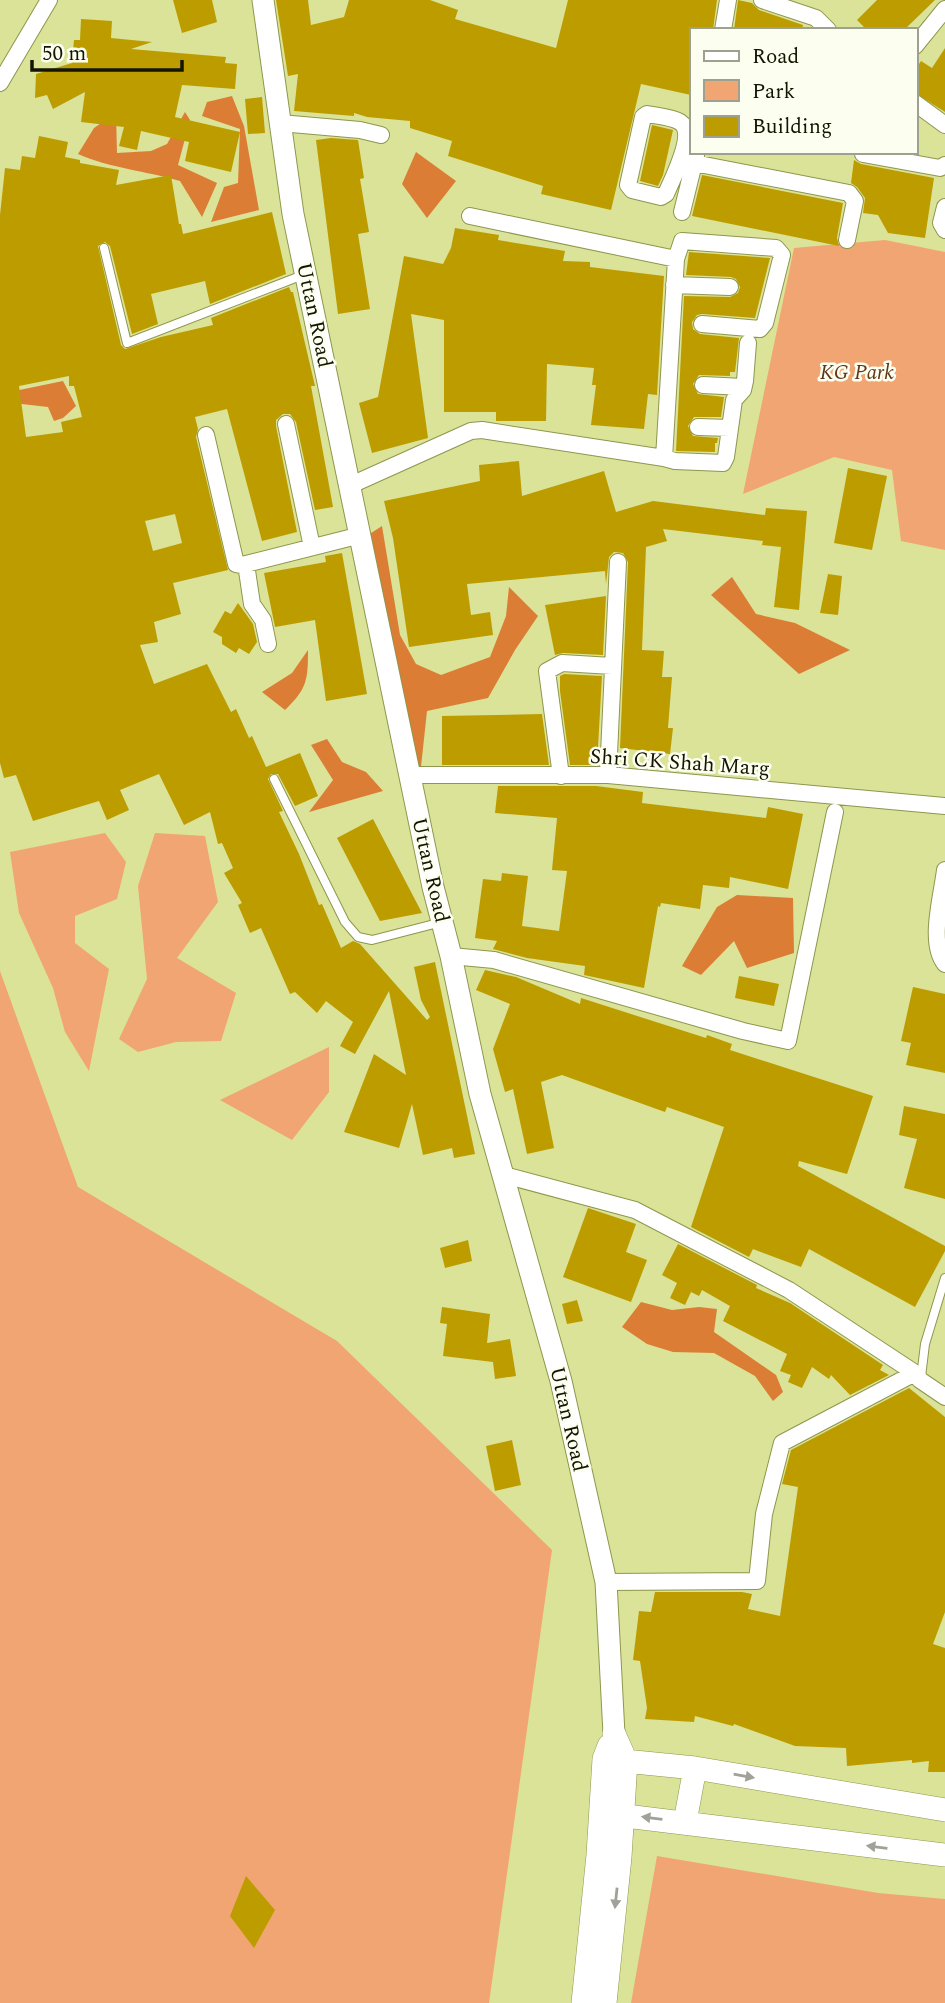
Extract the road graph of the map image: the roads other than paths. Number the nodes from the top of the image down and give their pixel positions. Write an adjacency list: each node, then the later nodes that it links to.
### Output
1 (49, 0): 9 (street)
2 (263, 0): 11 (street, Uttan Road)
3 (728, 0): 6 (street)
4 (762, 0): 7 (street)
5 (945, 9): 8 (street)
6 (723, 28)
7 (826, 28)
8 (917, 44)
9 (0, 83)
10 (917, 104): 12 (street)
11 (280, 123): 13 (street); 27 (street, Uttan Road)
12 (945, 125)
13 (381, 135)
14 (690, 144): 15 (street)
15 (690, 154)
16 (692, 154): 21 (street)
17 (703, 154): 24 (street)
18 (863, 154): 19 (street)
19 (945, 165)
20 (945, 207): 23 (street)
21 (682, 212)
22 (470, 216): 26 (street)
23 (945, 230)
24 (846, 240)
25 (104, 248): 27 (lane)
26 (676, 259): 28 (street); 30 (street)
27 (306, 274): 39 (street, Uttan Road)
28 (674, 285): 29 (street); 38 (street)
29 (730, 287)
30 (702, 324)
31 (748, 342): 33 (street)
32 (703, 385): 33 (street)
33 (743, 387): 36 (street)
34 (286, 424): 41 (street)
35 (698, 427): 36 (street)
36 (730, 428): 38 (street)
37 (206, 435): 43 (street)
38 (664, 458): 39 (street)
39 (351, 485): 40 (street, Uttan Road)
40 (361, 535): 41 (street); 46 (street, Uttan Road)
41 (313, 547): 43 (street)
42 (618, 562): 45 (street)
43 (246, 564): 44 (street)
44 (268, 645)
45 (612, 666): 47 (street); 48 (street)
46 (411, 775): 48 (street, Shri CK Shah Marg); 53 (street, Uttan Road)
47 (608, 775): 48 (street, Shri CK Shah Marg); 50 (street, Shri CK Shah Marg)
48 (561, 776)
49 (274, 779): 53 (lane)
50 (945, 806)
51 (835, 811): 54 (street)
52 (945, 870): 55 (street)
53 (442, 922): 54 (street, Uttan Road)
54 (451, 956): 56 (street, Uttan Road)
55 (945, 964)
56 (504, 1175): 58 (street); 60 (street, Uttan Road)
57 (945, 1278): 58 (lane)
58 (917, 1376): 59 (street); 60 (street)
59 (945, 1397)
60 (606, 1582): 61 (street, Uttan Road)
61 (614, 1734): 62 (main road, Uttan Road)
62 (615, 1760): 63 (main road); 65 (main road, Uttan Road)
63 (695, 1768): 64 (main road, one-way to 64); 66 (main road)
64 (945, 1810)
65 (612, 1814): 66 (main road, one-way to 65); 68 (main road, Uttan Road); 69 (main road, Uttan Road, one-way to 69)
66 (685, 1822): 67 (main road, one-way to 66)
67 (945, 1855)
68 (583, 2003)
69 (605, 2003)

